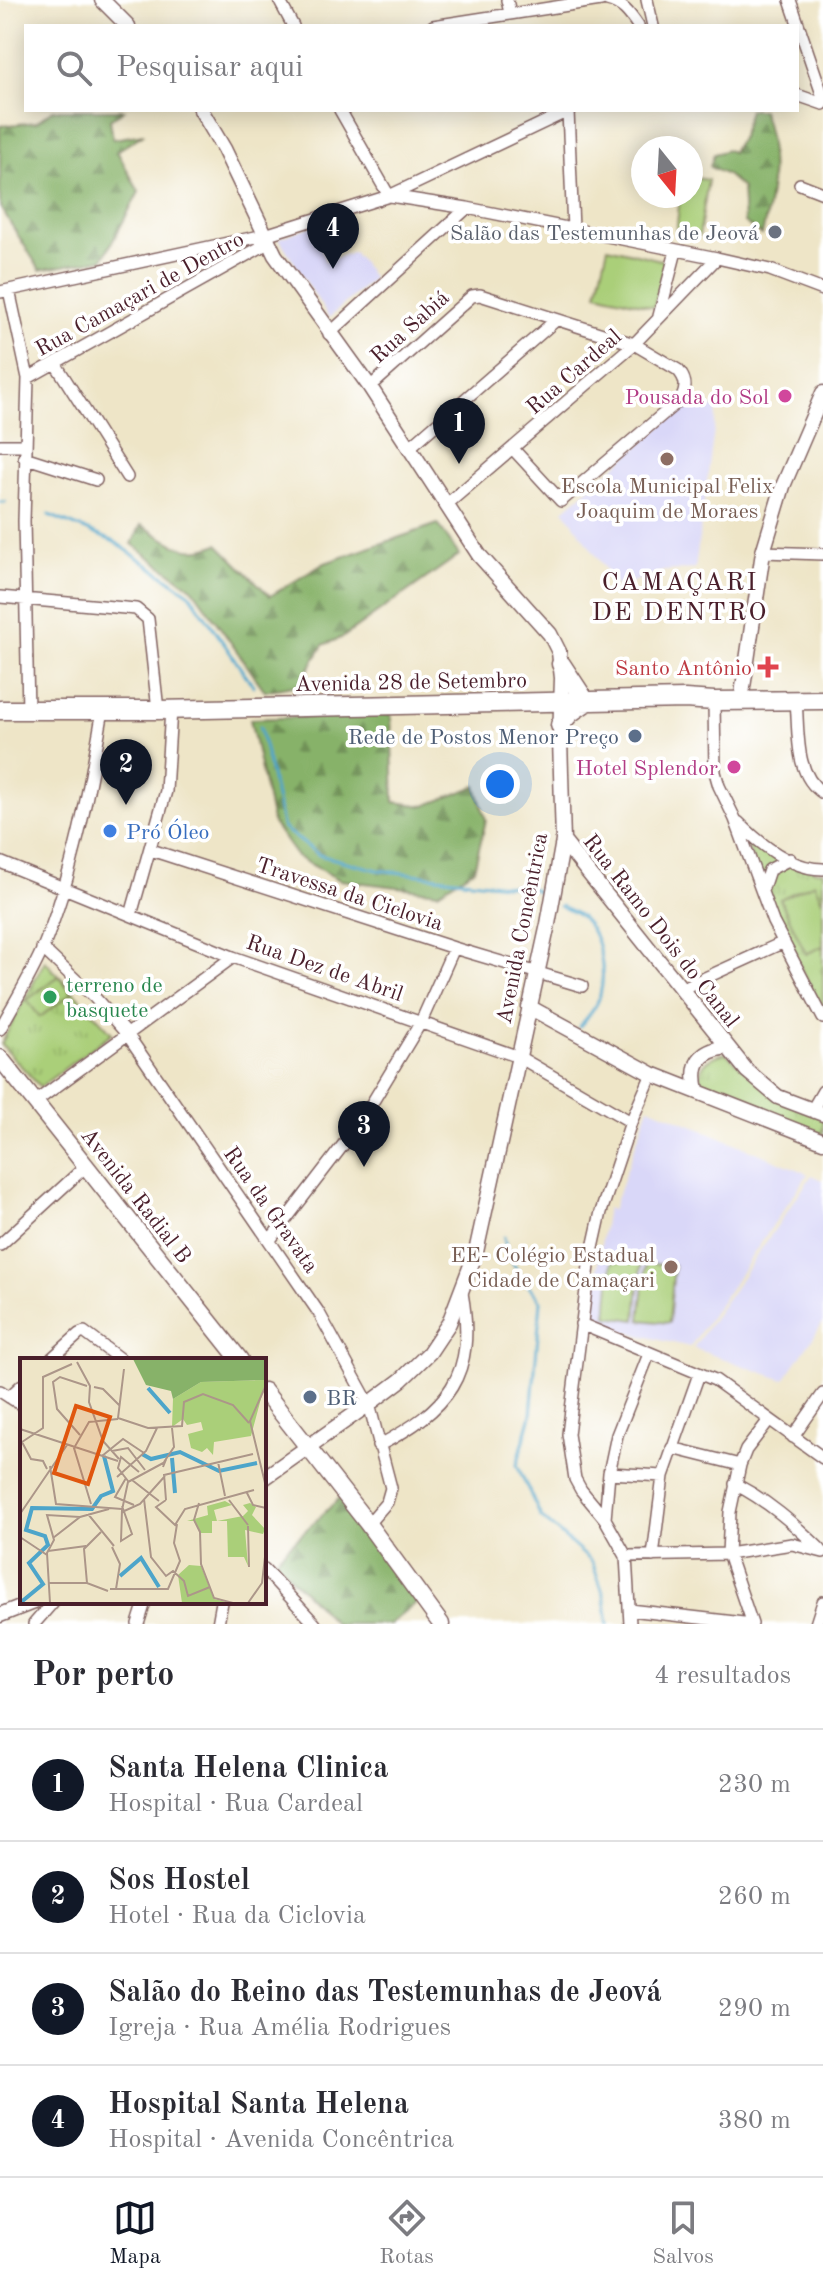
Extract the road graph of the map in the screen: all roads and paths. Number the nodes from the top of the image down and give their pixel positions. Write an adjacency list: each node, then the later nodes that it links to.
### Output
1 (102, 0): 8 (street)
2 (279, 0): 9 (street)
3 (507, 0): 7 (street)
4 (604, 0): 7 (street); 11 (street)
5 (647, 0): 12 (street)
6 (790, 0): 13 (street)
7 (510, 13): 10 (street)
8 (126, 24)
9 (292, 24)
10 (445, 24)
11 (636, 24)
12 (653, 24)
13 (798, 24)
14 (799, 26): 16 (street)
15 (799, 96): 17 (street)
16 (823, 97)
17 (823, 104)
18 (202, 112): 27 (street, Avenida Concêntrica)
19 (341, 112): 24 (street)
20 (565, 112): 24 (street)
21 (569, 112): 26 (street)
22 (800, 184): 23 (street)
23 (823, 193)
24 (389, 196): 25 (street); 27 (street)
25 (467, 208): 26 (street); 34 (street)
26 (573, 229): 28 (street)
27 (267, 239): 31 (street); 34 (street, Avenida Concêntrica); 36 (street, Rua Camaçari de Dentro)
28 (676, 251): 29 (street); 32 (street)
29 (717, 258): 30 (street); 32 (street, Rua Cardeal)
30 (823, 290)
31 (5, 291): 37 (street)
32 (658, 318): 35 (street, Rua Cardeal)
33 (556, 320): 35 (street); 38 (street, Rua Sabiá); 41 (street)
34 (329, 334): 38 (street, Avenida Concêntrica)
35 (634, 344): 42 (street, Rua Cardeal); 42 (street)
36 (55, 363): 37 (street, Rua Camaçari de Dentro); 44 (street)
37 (28, 378): 43 (street)
38 (370, 387): 41 (street, Avenida Concêntrica)
39 (823, 393): 47 (street)
40 (0, 445): 43 (street)
41 (409, 448): 46 (street, Avenida Concêntrica)
42 (514, 450): 46 (street, Rua Cardeal)
43 (24, 451): 45 (street); 50 (street)
44 (127, 477)
45 (96, 480)
46 (446, 505): 51 (street, Avenida Concêntrica)
47 (763, 552): 48 (street); 54 (street)
48 (823, 554)
49 (0, 597): 50 (street)
50 (24, 597): 60 (street); 61 (street)
51 (561, 664): 56 (street, Avenida Concêntrica); 57 (main road)
52 (823, 700): 55 (main road, Avenida 28 de Setembro)
53 (714, 701): 54 (main road, Avenida 28 de Setembro); 57 (main road, Avenida 28 de Setembro); 64 (street)
54 (741, 701): 55 (main road, Avenida 28 de Setembro)
55 (796, 701): 63 (street)
56 (561, 702): 57 (main road, Avenida 28 de Setembro); 60 (main road, Avenida 28 de Setembro); 62 (street, Avenida Concêntrica)
57 (586, 702): 62 (main road)
58 (0, 710): 61 (main road, Avenida 28 de Setembro)
59 (103, 710): 60 (main road, Avenida 28 de Setembro); 61 (main road, Avenida 28 de Setembro); 70 (street)
60 (164, 710): 66 (street)
61 (28, 711)
62 (560, 725): 65 (street, Avenida Concêntrica)
63 (823, 793)
64 (735, 819): 67 (street); 71 (street)
65 (563, 841): 77 (street, Avenida Concêntrica); 79 (street, Rua Ramo Dois do Canal)
66 (151, 850): 72 (street); 75 (street, Travessa da Ciclovia)
67 (790, 859): 69 (street); 71 (street)
68 (0, 862): 70 (street, Rua Dez de Abril)
69 (823, 869)
70 (62, 887): 72 (street, Rua Dez de Abril); 74 (street)
71 (762, 891): 73 (street)
72 (131, 915): 76 (street, Rua Dez de Abril)
73 (784, 942): 79 (street); 81 (street)
74 (42, 948): 83 (street); 84 (street, Rua da Gravata)
75 (454, 948): 77 (street, Travessa da Ciclovia); 82 (street)
76 (233, 957): 82 (street, Rua Dez de Abril); 84 (street)
77 (537, 973): 78 (street, Travessa da Ciclovia); 80 (street, Avenida Concêntrica)
78 (582, 986)
79 (683, 988): 85 (street, Rua Ramo Dois do Canal)
80 (529, 1007): 86 (street, Avenida Concêntrica); 88 (street)
81 (823, 1018)
82 (421, 1022): 86 (street, Rua Dez de Abril); 96 (street)
83 (0, 1029)
84 (127, 1034): 91 (street); 96 (street, Rua da Gravata)
85 (727, 1047): 89 (street); 92 (street, Rua Ramo Dois do Canal)
86 (519, 1057): 93 (street, Rua Dez de Abril); 98 (street, Avenida Concêntrica)
87 (0, 1058): 91 (main road, Avenida Radial B)
88 (652, 1074): 89 (street); 93 (street)
89 (691, 1083): 94 (street)
90 (823, 1091): 92 (street)
91 (35, 1102): 95 (main road, Avenida Radial B)
92 (818, 1112)
93 (631, 1122): 99 (street)
94 (823, 1141)
95 (86, 1166): 97 (street); 103 (main road, Avenida Radial B)
96 (270, 1240): 107 (street, Rua da Gravata)
97 (0, 1245)
98 (462, 1293): 107 (street, Avenida Concêntrica); 111 (street)
99 (581, 1324): 100 (street); 119 (street)
100 (649, 1354): 104 (street); 115 (street)
101 (52, 1358): 102 (street)
102 (118, 1358)
103 (238, 1358)
104 (699, 1374): 108 (street); 112 (street)
105 (266, 1394): 110 (main road)
106 (823, 1394): 109 (street)
107 (369, 1404): 110 (street, Avenida Concêntrica); 111 (street, Rua da Gravata)
108 (769, 1420): 109 (street); 114 (street)
109 (793, 1437): 113 (street)
110 (307, 1445): 116 (street, Avenida Concêntrica); 120 (main road)
111 (378, 1446): 120 (street, Rua da Gravata)
112 (672, 1448): 114 (street); 117 (street)
113 (823, 1458)
114 (740, 1465): 118 (street)
115 (609, 1473): 117 (street); 119 (street)
116 (266, 1476)
117 (663, 1476): 124 (street)
118 (735, 1484): 121 (street); 122 (street)
119 (605, 1519): 123 (street)
120 (368, 1524): 137 (main road)
121 (820, 1547): 122 (street)
122 (728, 1554): 124 (street); 139 (street)
123 (626, 1556): 124 (street); 131 (street)
124 (653, 1556)
125 (266, 1571): 136 (street)
126 (823, 1602): 140 (street)
127 (28, 1604): 132 (street)
128 (51, 1604): 133 (street)
129 (144, 1604): 134 (street)
130 (222, 1604): 135 (street)
131 (630, 1610): 138 (street); 139 (street)
132 (0, 1615)
133 (34, 1624)
134 (138, 1624)
135 (218, 1624)
136 (315, 1624)
137 (441, 1624)
138 (630, 1624)
139 (752, 1624)
140 (816, 1624)

